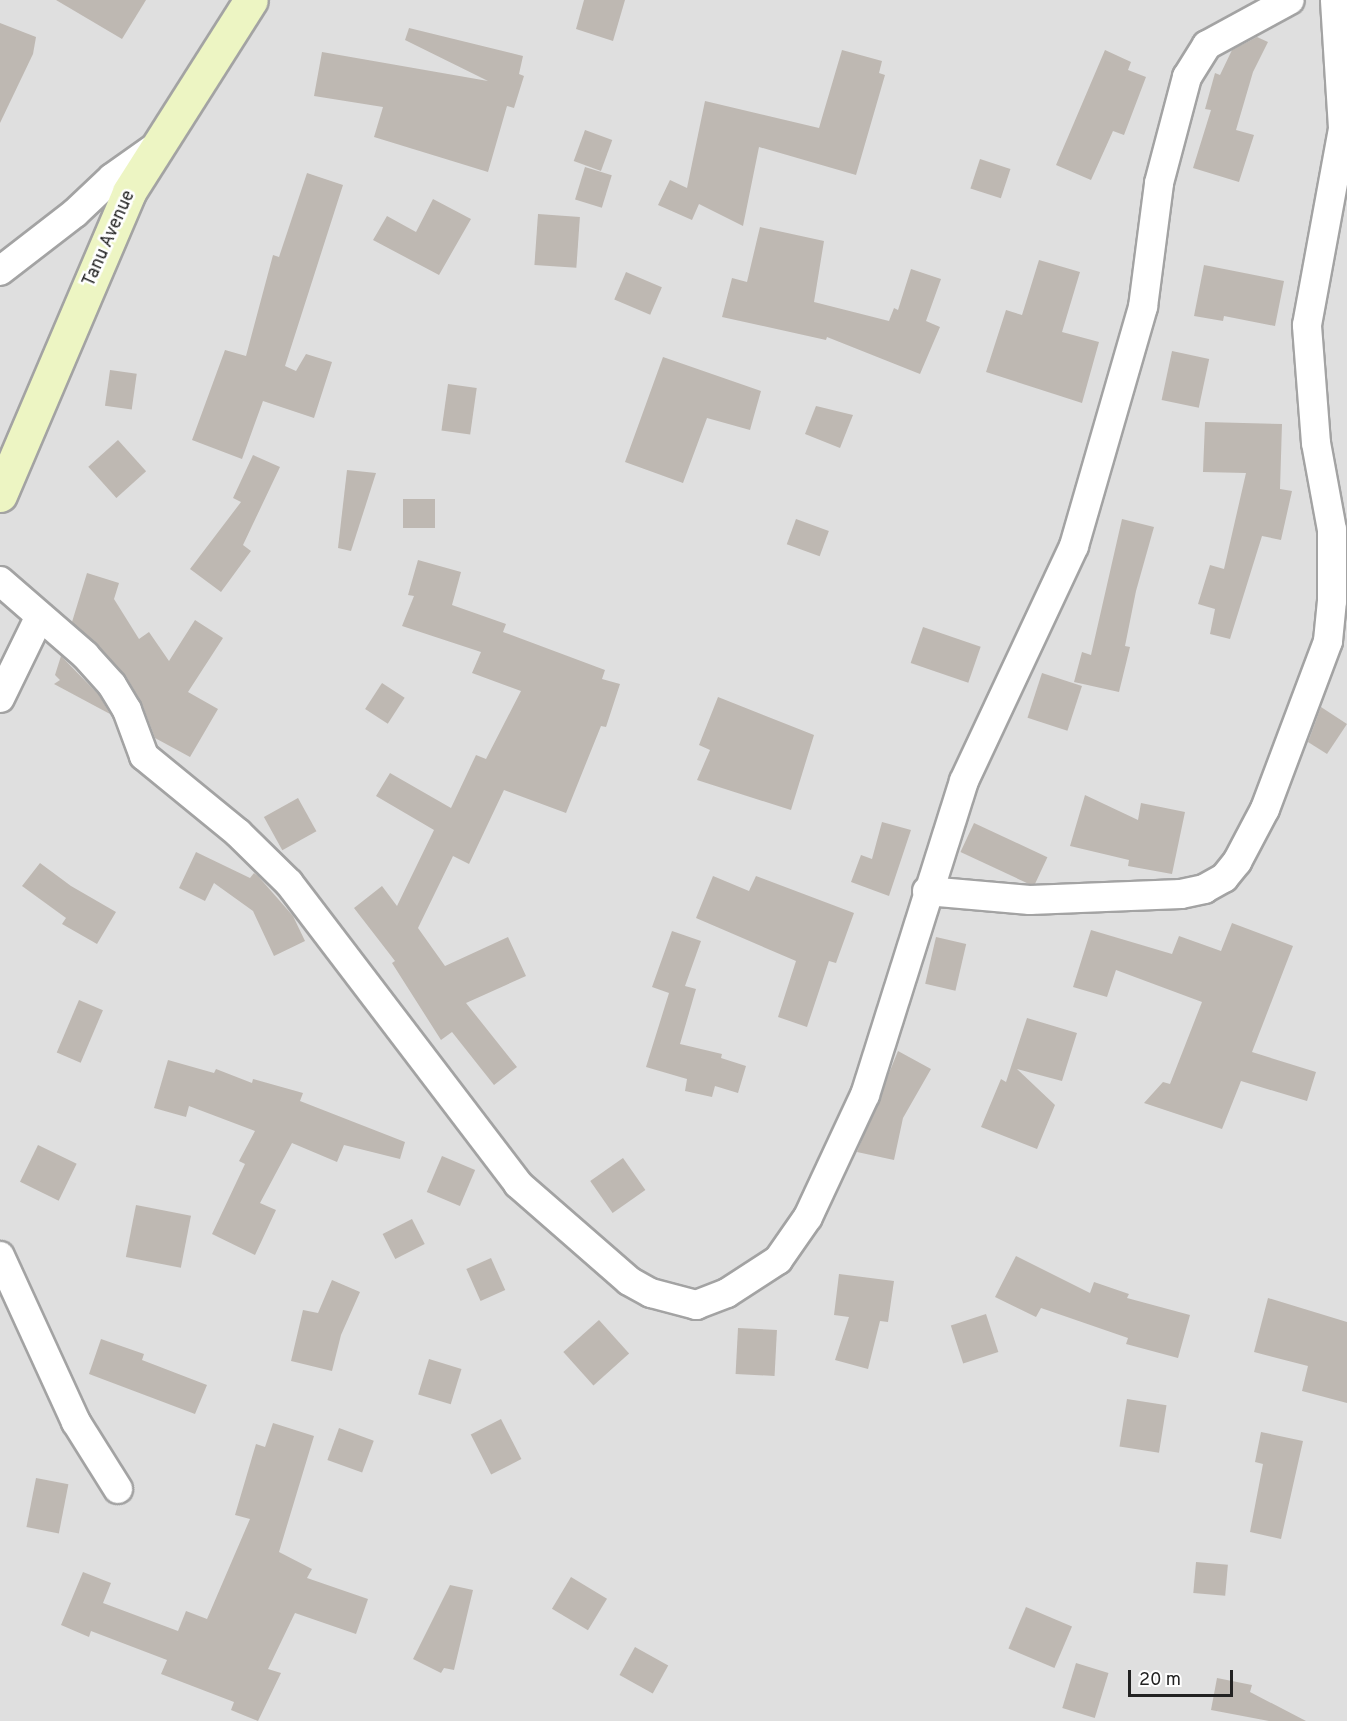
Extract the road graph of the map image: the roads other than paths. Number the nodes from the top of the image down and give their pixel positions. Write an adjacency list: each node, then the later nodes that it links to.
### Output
1 (251, 0): 4 (street, Tanu Avenue)
2 (1290, 0): 10 (street)
3 (1335, 0): 10 (street)
4 (160, 144): 5 (street); 6 (street, Tanu Avenue)
5 (0, 272)
6 (0, 495)
7 (0, 581): 8 (street)
8 (40, 616): 9 (street); 10 (street)
9 (0, 698)
10 (927, 891)
11 (0, 1257): 12 (street)
12 (11, 1303): 13 (street)
13 (118, 1489)

